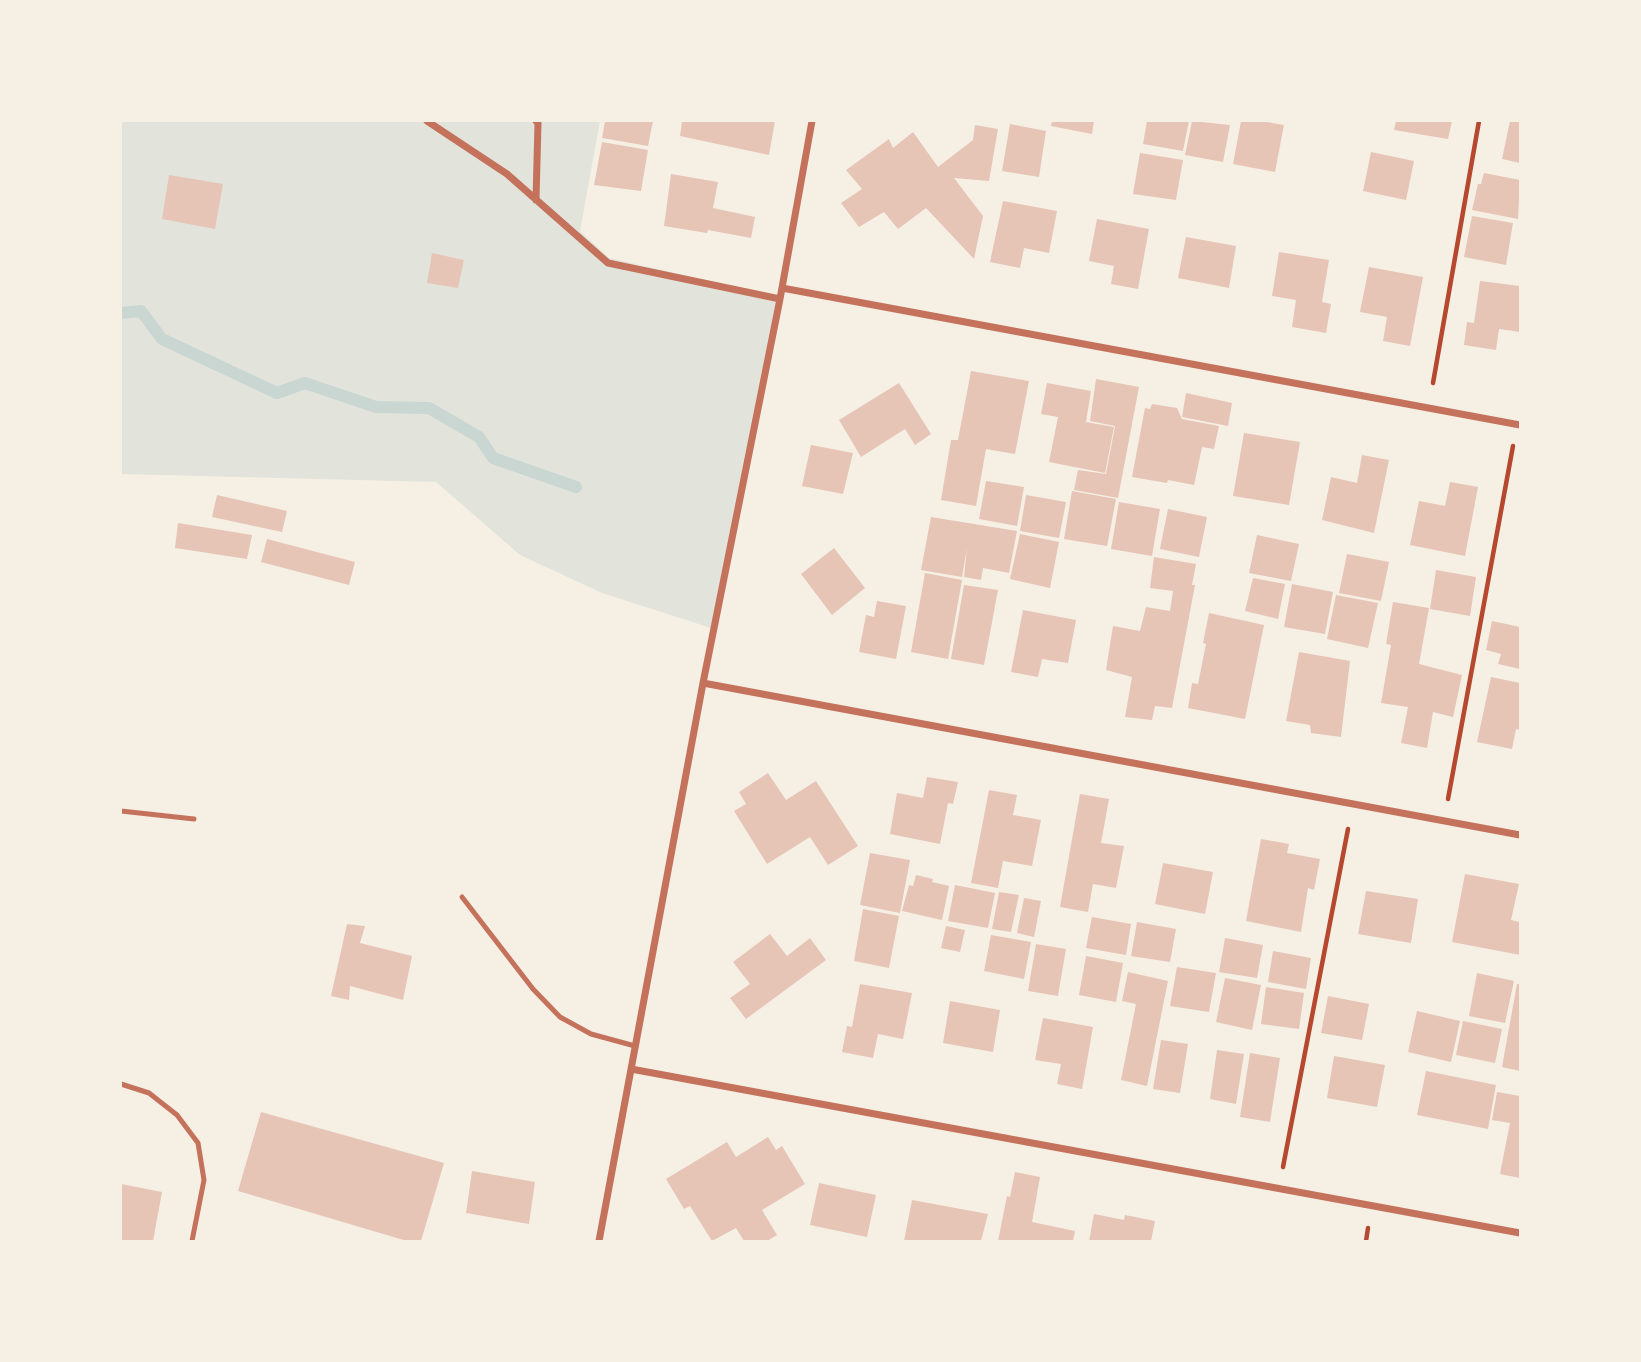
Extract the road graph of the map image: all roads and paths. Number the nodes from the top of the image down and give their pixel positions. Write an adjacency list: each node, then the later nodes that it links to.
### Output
1 (427, 121): 5 (street)
2 (536, 121): 5 (street)
3 (812, 121): 6 (street)
4 (1479, 121): 8 (path)
5 (536, 200): 7 (street)
6 (782, 288): 7 (street); 8 (street)
7 (780, 299): 10 (street)
8 (1428, 408): 9 (street)
9 (1519, 425): 14 (path)
10 (703, 684): 11 (street); 17 (street)
11 (1353, 804): 14 (street); 20 (path)
12 (121, 811): 13 (lane)
13 (194, 819)
14 (1444, 821): 15 (street)
15 (1520, 835)
16 (462, 897): 17 (lane)
17 (635, 1046): 18 (street)
18 (631, 1069): 20 (street); 23 (street)
19 (121, 1084): 22 (lane)
20 (1279, 1189): 21 (street)
21 (1520, 1233)
22 (192, 1241)
23 (599, 1241)

